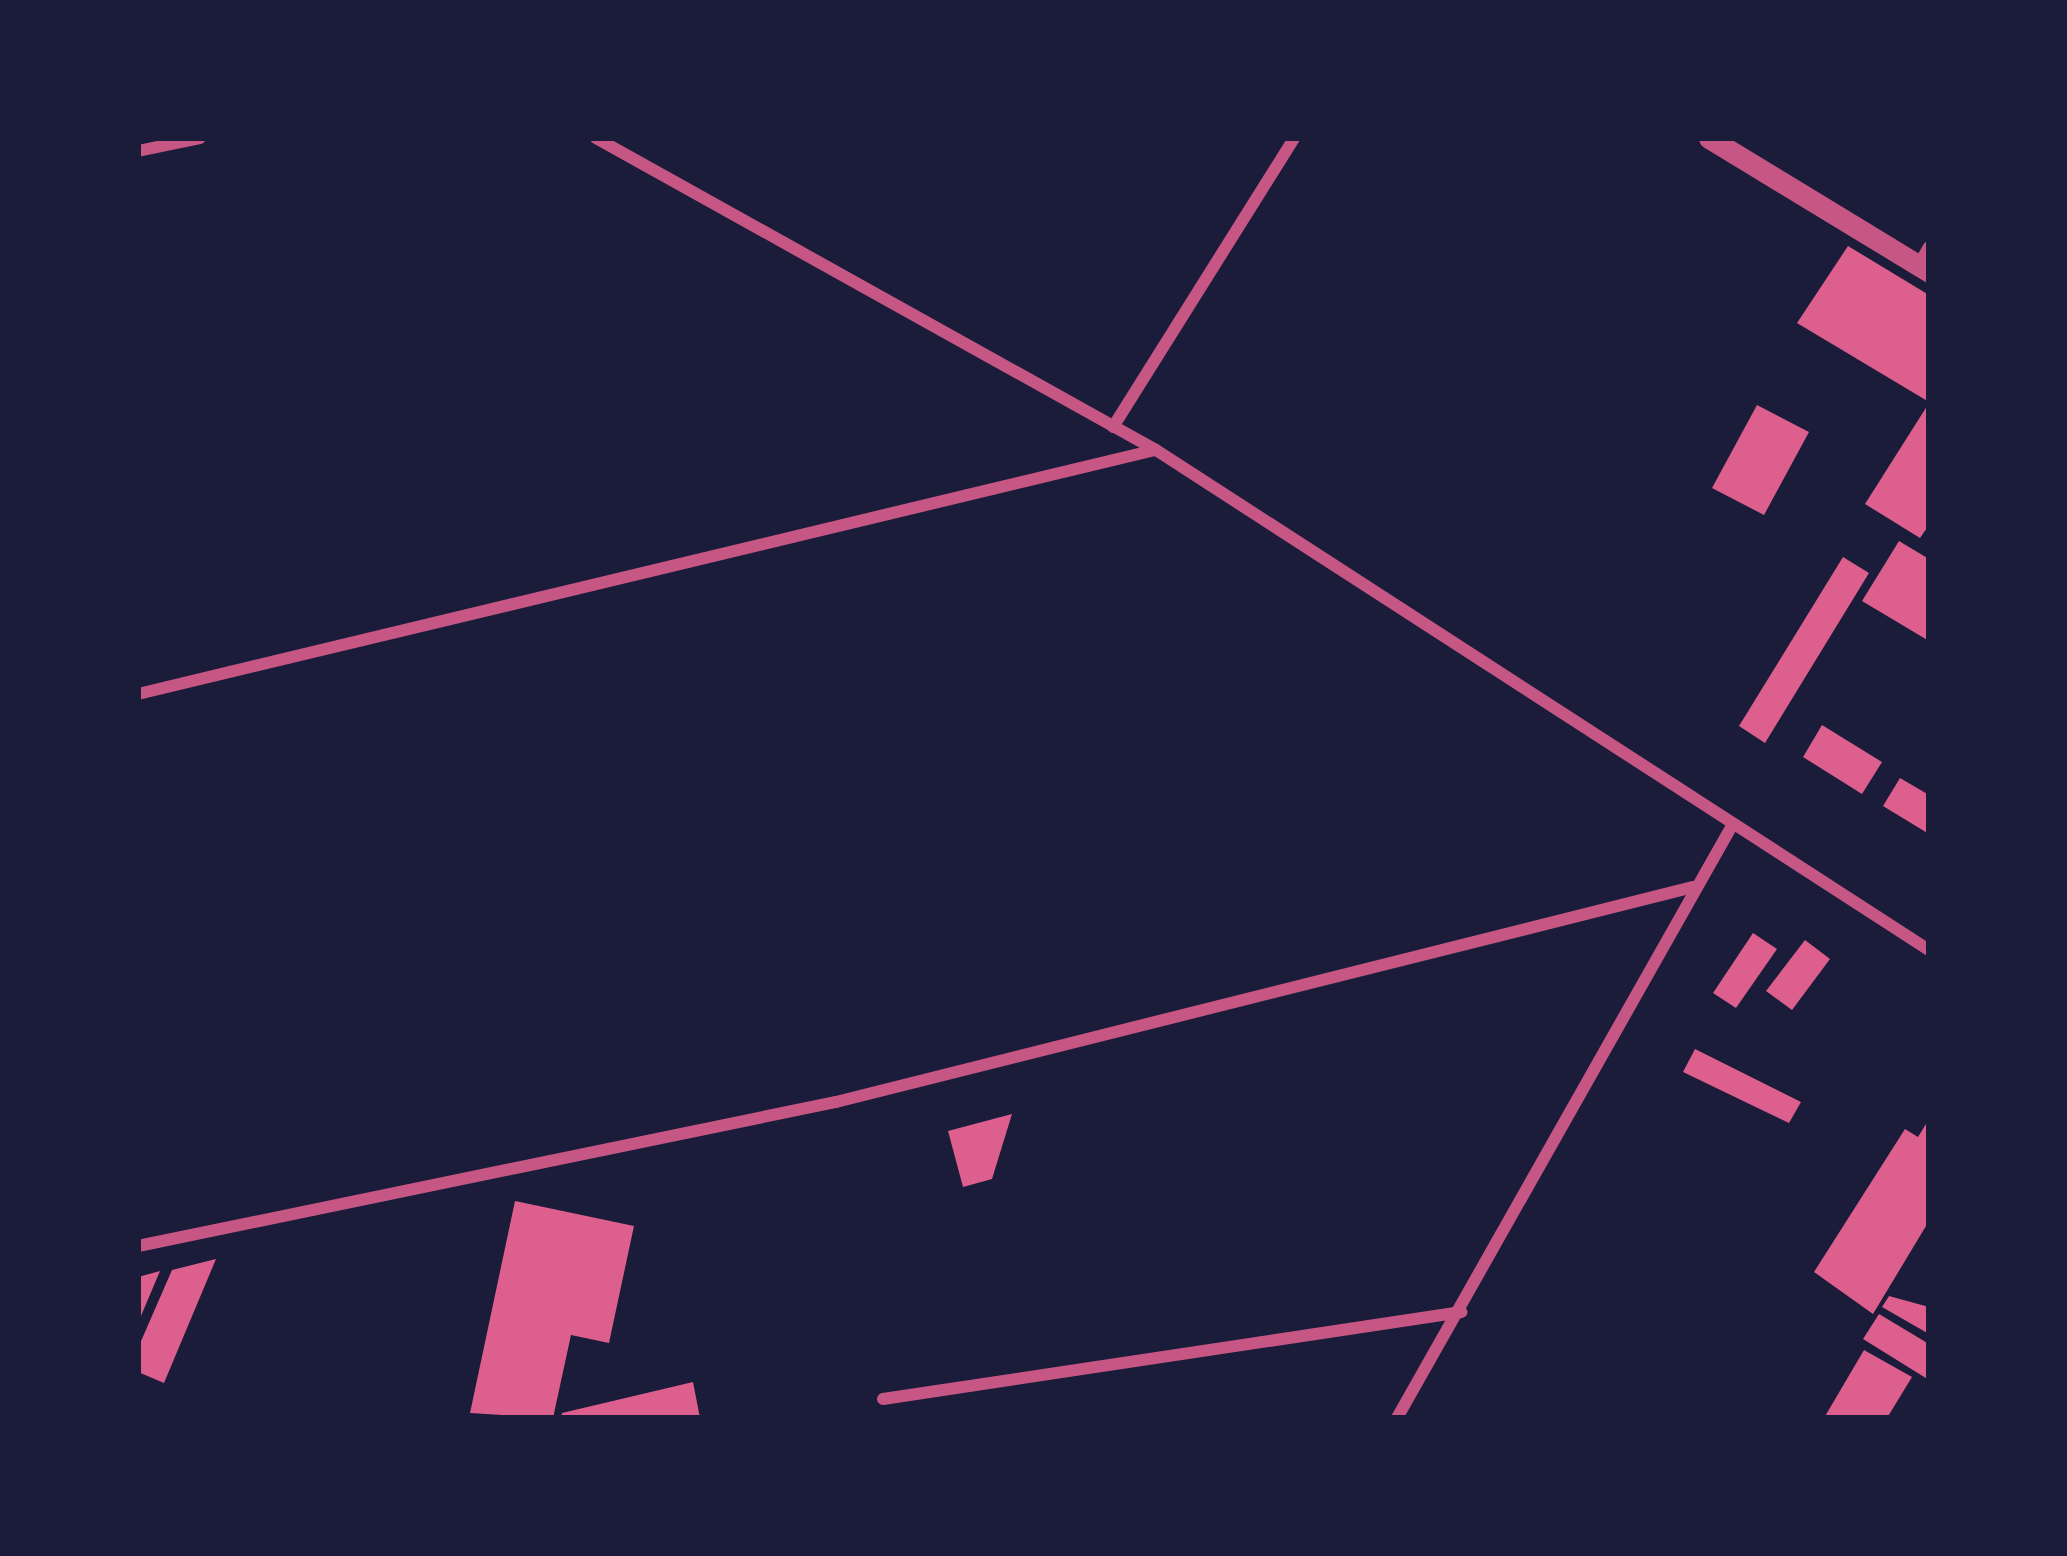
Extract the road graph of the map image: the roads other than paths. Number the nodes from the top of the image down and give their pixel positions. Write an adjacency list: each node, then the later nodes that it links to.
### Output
1 (200, 138): 5 (street)
2 (596, 138): 7 (street)
3 (1294, 138): 7 (street)
4 (1709, 138): 6 (street)
5 (138, 151)
6 (1925, 262)
7 (1113, 427): 8 (street)
8 (1156, 450): 9 (street); 10 (street)
9 (138, 694)
10 (1733, 824): 11 (street); 12 (street)
11 (1693, 886): 13 (street); 14 (street)
12 (1929, 950)
13 (138, 1246)
14 (1462, 1312): 15 (street); 16 (street)
15 (883, 1399)
16 (1397, 1418)

